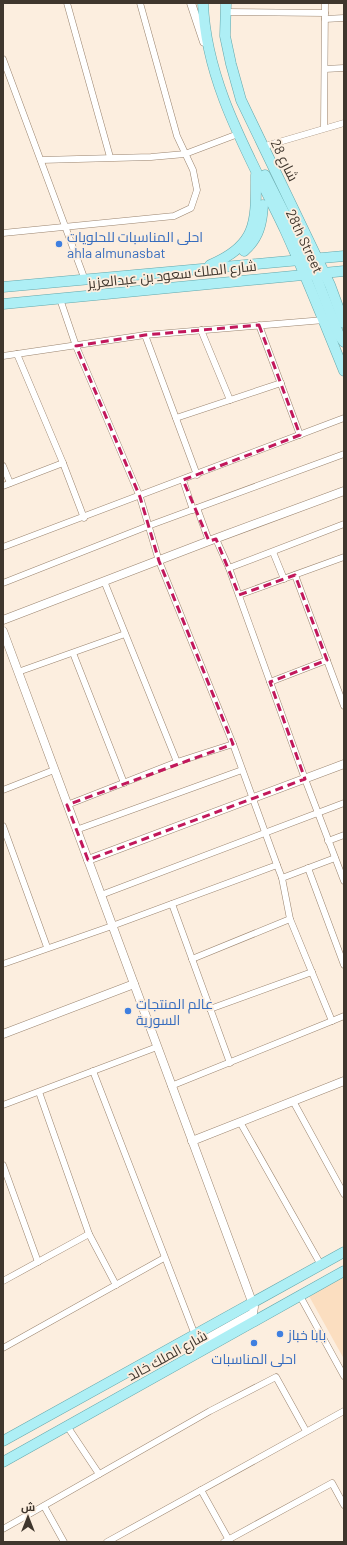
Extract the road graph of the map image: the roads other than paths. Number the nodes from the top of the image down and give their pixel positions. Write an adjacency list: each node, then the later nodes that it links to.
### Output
1 (67, 3): 22 (street)
2 (140, 3): 21 (street)
3 (191, 3): 13 (street)
4 (203, 3): 13 (main road, 28th Street)
5 (210, 3): 13 (main road, 28th Street)
6 (219, 3): 11 (main road)
7 (325, 3): 9 (street)
8 (225, 8): 9 (street); 11 (main road, شارع 28)
9 (325, 16): 10 (street); 15 (street)
10 (344, 18)
11 (225, 36): 20 (main road, شارع 28)
12 (3, 58): 16 (street)
13 (210, 58): 19 (main road, 28th Street)
14 (344, 68): 15 (street)
15 (325, 69): 18 (street)
16 (5, 71): 23 (street)
17 (344, 123): 18 (street)
18 (324, 128): 20 (street)
19 (238, 134): 21 (street); 24 (main road, 28th Street)
20 (262, 147): 29 (main road, شارع 28)
21 (185, 154): 22 (street); 26 (street)
22 (110, 157): 23 (street)
23 (41, 160): 26 (street)
24 (255, 169): 25 (main road, 28th Street); 29 (main road); 31 (main road)
25 (263, 187): 29 (main road, 28th Street); 30 (main road)
26 (66, 228): 27 (street); 34 (street)
27 (3, 233)
28 (344, 256): 29 (main road, شارع الملك سعود بن عبدالعزيز)
29 (308, 259): 30 (main road, شارع الملك سعود بن عبدالعزيز); 33 (main road, 28th Street); 33 (main road, شارع 28)
30 (226, 266): 31 (main road, شارع الملك سعود بن عبدالعزيز)
31 (199, 269): 34 (main road, شارع الملك سعود بن عبدالعزيز)
32 (344, 271): 33 (main road, شارع الملك سعود بن عبدالعزيز)
33 (315, 274): 36 (main road, شارع الملك سعود بن عبدالعزيز); 38 (main road, 28th Street); 39 (main road, شارع 28); 43 (main road)
34 (85, 280): 35 (main road, شارع الملك سعود بن عبدالعزيز)
35 (3, 288)
36 (60, 299): 37 (main road, شارع الملك سعود بن عبدالعزيز); 44 (street)
37 (3, 304)
38 (324, 320): 40 (street); 47 (main road, 28th Street)
39 (344, 323)
40 (259, 325): 41 (street); 48 (street)
41 (201, 330): 42 (street); 49 (street)
42 (145, 335): 44 (street); 50 (street)
43 (344, 342)
44 (76, 346): 45 (street); 61 (street)
45 (17, 354): 46 (street); 54 (street)
46 (3, 356)
47 (344, 371)
48 (281, 383): 49 (street); 52 (street)
49 (230, 400): 50 (street)
50 (176, 418): 56 (street)
51 (344, 418): 52 (street)
52 (300, 435): 56 (street)
53 (344, 454): 62 (street)
54 (63, 463): 58 (street); 63 (street)
55 (3, 466): 58 (street)
56 (197, 475): 57 (street)
57 (183, 480): 61 (street); 62 (street)
58 (10, 483): 59 (street)
59 (3, 486)
60 (344, 491): 66 (street)
61 (140, 497): 63 (street); 65 (street)
62 (195, 509): 65 (street); 66 (street)
63 (84, 518): 67 (street)
64 (344, 524): 68 (street)
65 (148, 526): 70 (street); 75 (street)
66 (212, 540): 70 (street); 71 (street)
67 (3, 547)
68 (273, 552): 71 (street); 73 (street)
69 (344, 557): 72 (street)
70 (159, 561): 74 (street); 85 (street)
71 (229, 568): 76 (street)
72 (295, 575): 73 (street); 81 (street)
73 (284, 579): 76 (street)
74 (104, 581): 77 (street); 79 (street)
75 (3, 583)
76 (239, 595): 83 (street)
77 (3, 620)
78 (3, 631): 82 (street)
79 (125, 634): 80 (street); 86 (street)
80 (73, 653): 82 (street); 91 (street)
81 (326, 660): 83 (street); 84 (street)
82 (18, 672): 88 (street)
83 (270, 682): 90 (street)
84 (344, 707)
85 (233, 744): 86 (street); 89 (street)
86 (177, 762): 91 (street)
87 (344, 764): 90 (street)
88 (54, 770): 92 (street); 95 (street)
89 (242, 770): 93 (street); 98 (street)
90 (305, 779): 93 (street); 96 (street)
91 (124, 783): 95 (street)
92 (3, 790)
93 (253, 798): 99 (street); 103 (street)
94 (344, 803): 96 (street)
95 (67, 805): 98 (street)
96 (318, 813): 99 (street); 101 (street)
97 (3, 826): 112 (street)
98 (76, 830): 103 (street)
99 (265, 831): 104 (street); 108 (street)
100 (344, 835): 101 (street)
101 (328, 841): 102 (street)
102 (335, 858): 105 (street); 107 (street)
103 (88, 860): 108 (street)
104 (277, 865): 106 (street); 109 (street)
105 (308, 868): 106 (street); 115 (street)
106 (282, 878): 110 (street)
107 (344, 881)
108 (100, 895): 111 (street)
109 (172, 904): 111 (street); 113 (street)
110 (290, 919): 113 (street); 116 (street)
111 (112, 926): 112 (street); 117 (street)
112 (47, 947): 114 (street)
113 (192, 960): 118 (street)
114 (3, 964)
115 (344, 964)
116 (312, 972): 118 (street); 120 (street)
117 (134, 984): 121 (street); 122 (street)
118 (210, 1009): 123 (street)
119 (344, 1016): 120 (street)
120 (332, 1021): 123 (street)
121 (3, 1034)
122 (157, 1047): 124 (street); 126 (street)
123 (230, 1063): 126 (street)
124 (93, 1071): 127 (street); 136 (street)
125 (344, 1081): 128 (street)
126 (171, 1086): 131 (street)
127 (39, 1092): 129 (street); 134 (street)
128 (293, 1101): 130 (street); 133 (street)
129 (3, 1105)
130 (240, 1122): 131 (street); 138 (street)
131 (192, 1141): 143 (street)
132 (3, 1167): 137 (street)
133 (344, 1194)
134 (89, 1234): 137 (street); 141 (street)
135 (344, 1252): 138 (main road, شارع الملك خالد)
136 (164, 1258): 141 (street); 144 (street)
137 (38, 1262): 140 (street)
138 (321, 1265): 143 (main road, شارع الملك خالد)
139 (344, 1271): 142 (main road, شارع الملك خالد)
140 (3, 1281)
141 (116, 1285): 145 (street)
142 (300, 1296): 146 (main road, شارع الملك خالد); 147 (street)
143 (252, 1303): 144 (main road, شارع الملك خالد); 146 (street)
144 (194, 1335): 151 (main road, شارع الملك خالد)
145 (3, 1348)
146 (188, 1359): 149 (main road, شارع الملك خالد)
147 (344, 1376)
148 (344, 1411): 150 (street)
149 (67, 1426): 152 (main road, شارع الملك خالد); 153 (street)
150 (306, 1431): 153 (street); 154 (street)
151 (3, 1441)
152 (3, 1462)
153 (99, 1474): 156 (street)
154 (200, 1490): 158 (street); 160 (street)
155 (344, 1505): 158 (street)
156 (44, 1506): 157 (street); 159 (street)
157 (3, 1529)
158 (227, 1541)
159 (64, 1542)
160 (107, 1542)

